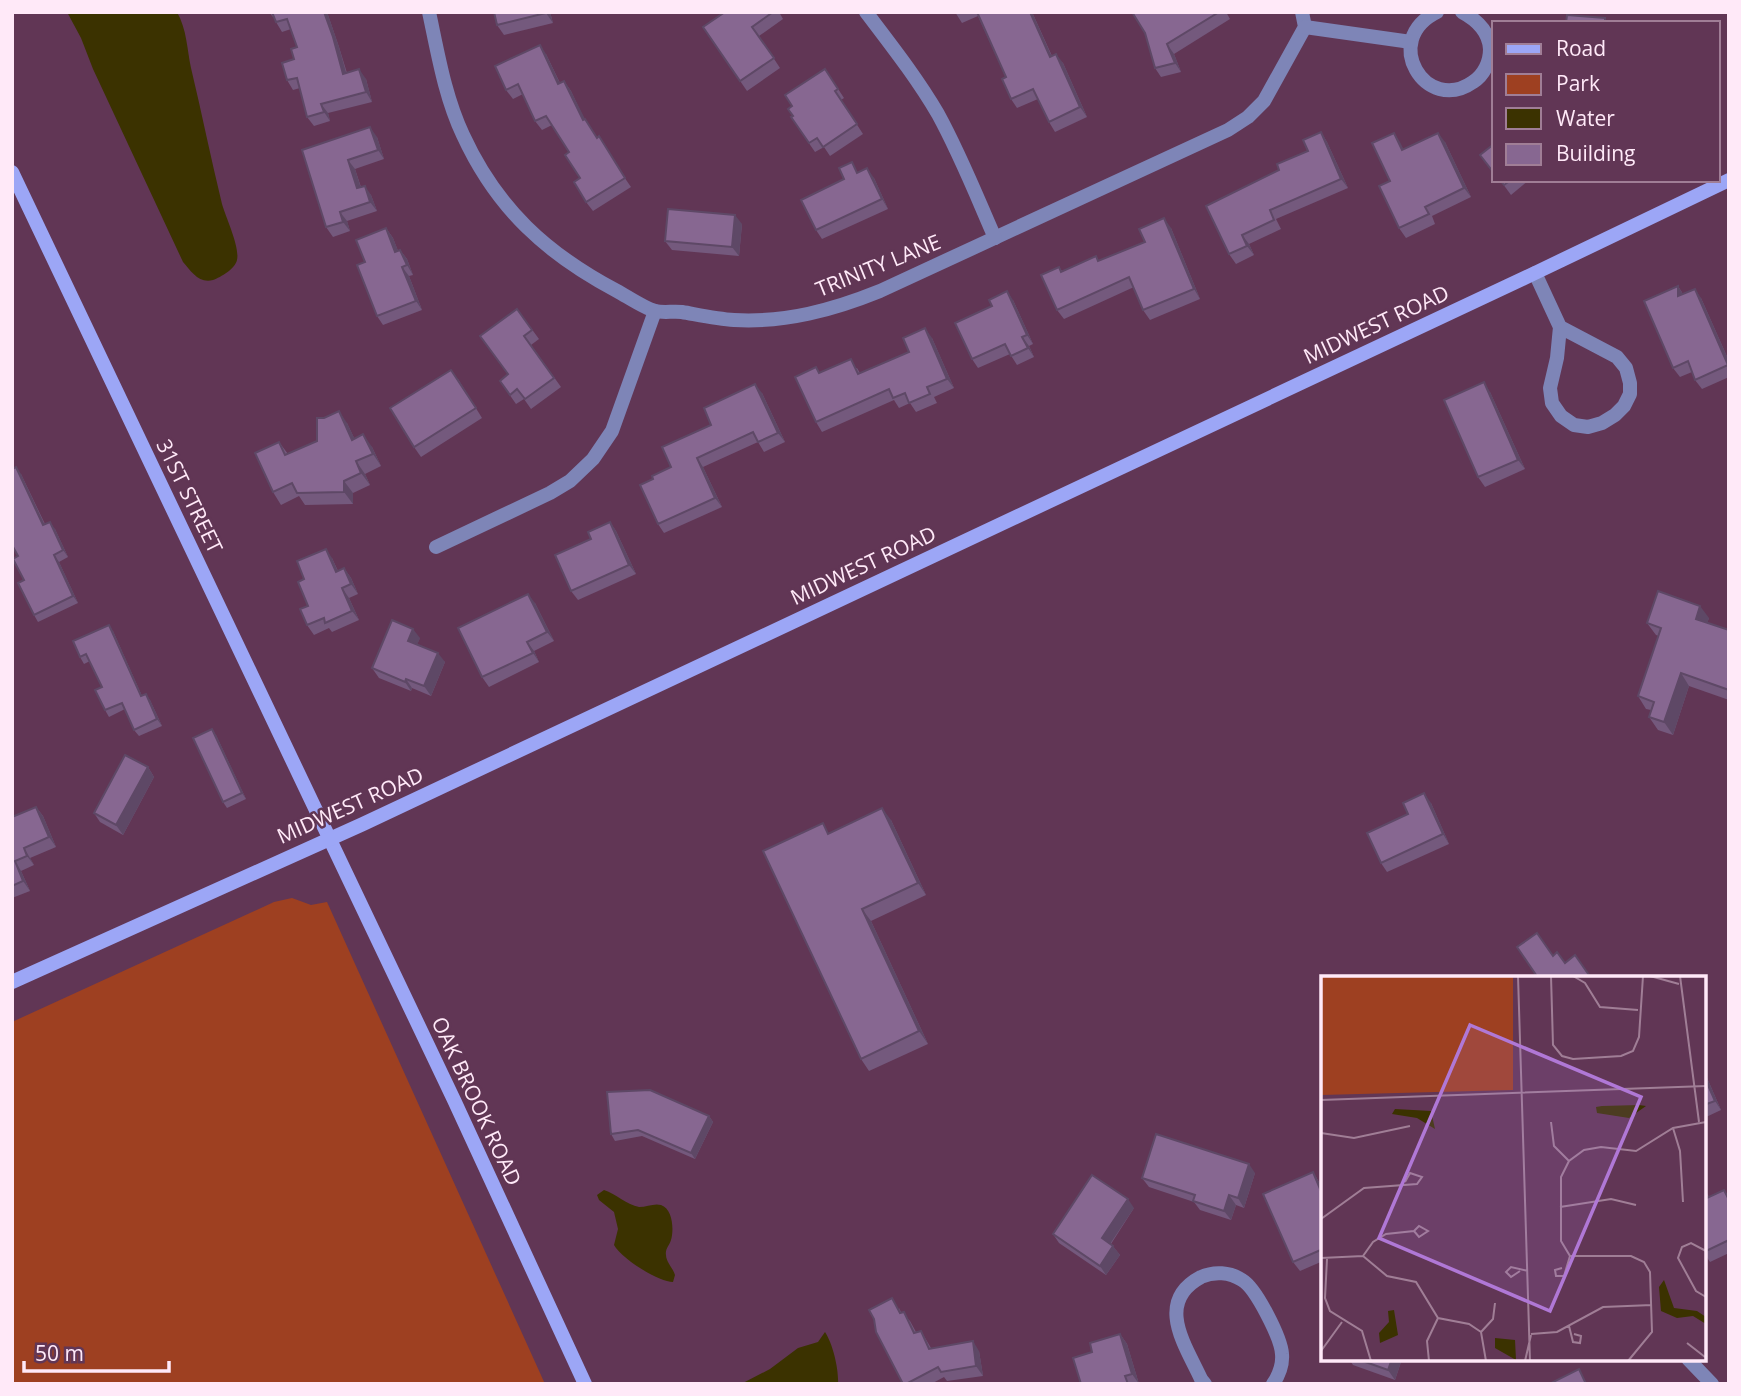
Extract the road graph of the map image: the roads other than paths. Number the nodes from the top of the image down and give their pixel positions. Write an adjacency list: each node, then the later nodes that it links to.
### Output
1 (429, 12): 12 (street, TRINITY LANE)
2 (866, 12): 10 (street)
3 (1302, 12): 6 (street)
4 (1437, 12): 7 (street)
5 (1462, 12): 7 (street)
6 (1305, 27): 7 (street); 10 (street, TRINITY LANE)
7 (1411, 43)
8 (12, 172): 15 (main road, 31ST STREET)
9 (1729, 180): 11 (main road, MIDWEST ROAD)
10 (995, 238): 12 (street, TRINITY LANE)
11 (1535, 273): 13 (street); 15 (main road, MIDWEST ROAD)
12 (655, 311): 14 (street)
13 (1560, 327): 13 (street)
14 (436, 547)
15 (330, 838): 16 (main road, MIDWEST ROAD); 19 (main road, OAK BROOK ROAD)
16 (12, 982)
17 (1690, 1361): 21 (street)
18 (1274, 1383): 20 (street)
19 (585, 1384)
20 (1205, 1384)
21 (1712, 1384)

